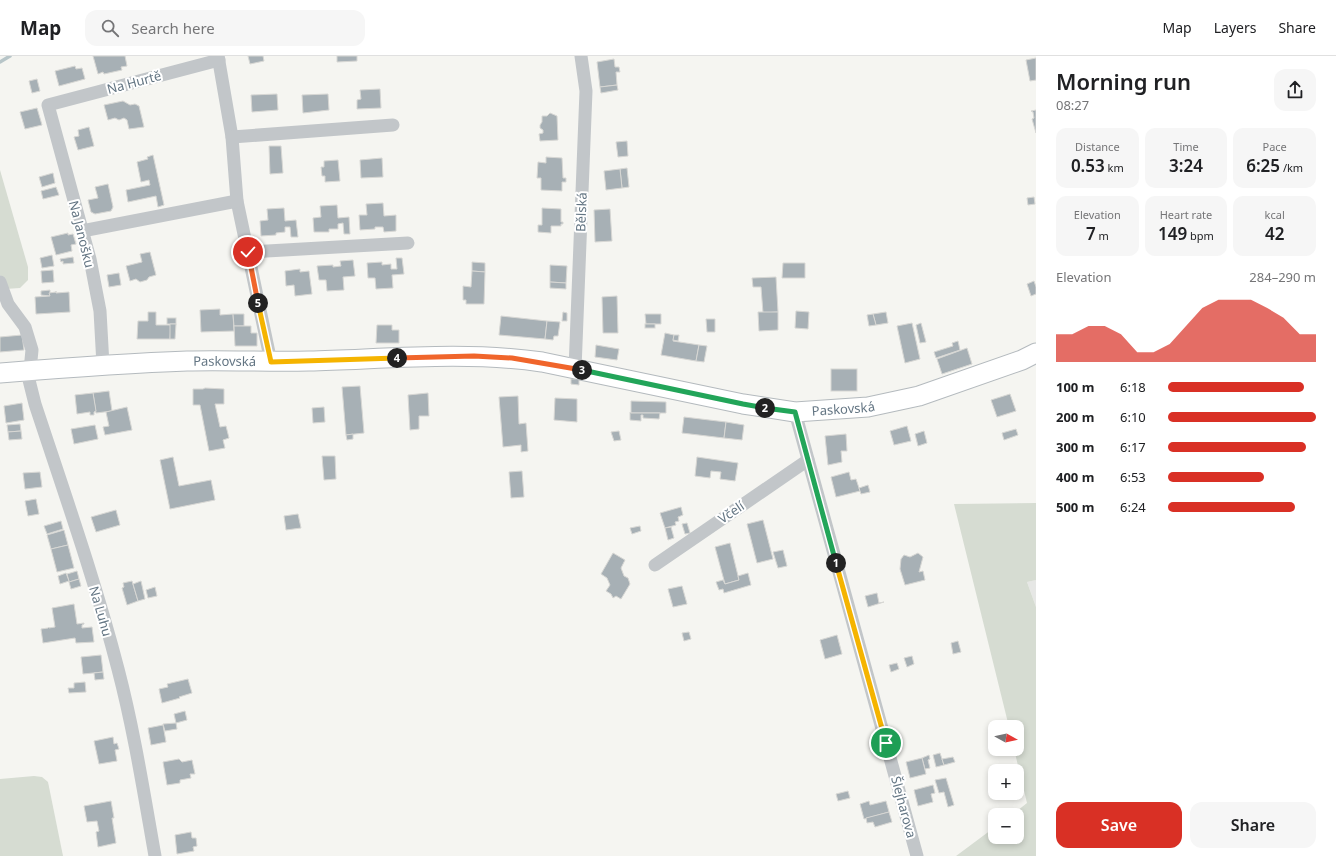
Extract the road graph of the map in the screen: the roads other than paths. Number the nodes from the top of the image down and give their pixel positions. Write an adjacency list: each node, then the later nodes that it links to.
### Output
1 (581, 56): 14 (street, Bělská)
2 (219, 58): 3 (street, Na Hurtě); 5 (street, Na Hurtě)
3 (48, 105): 7 (street, Na Janošku)
4 (393, 125): 5 (street)
5 (232, 137): 6 (street, Na Hurtě)
6 (237, 201): 7 (street); 9 (street, Na Hurtě)
7 (82, 231): 13 (street, Na Janošku)
8 (408, 243): 9 (street)
9 (248, 252): 12 (street, Na Hurtě)
10 (0, 282): 15 (street, Na Luhu)
11 (1036, 353): 17 (street, Paskovská)
12 (271, 362): 13 (street, Paskovská); 14 (street, Paskovská)
13 (103, 365): 15 (street, Paskovská)
14 (575, 369): 17 (street, Paskovská)
15 (31, 370): 16 (street, Paskovská); 20 (street, Na Luhu)
16 (0, 373)
17 (795, 412): 18 (street, Šlejharova)
18 (808, 460): 19 (street, Včelí); 21 (street, Šlejharova)
19 (655, 565)
20 (155, 856)
21 (917, 856)

